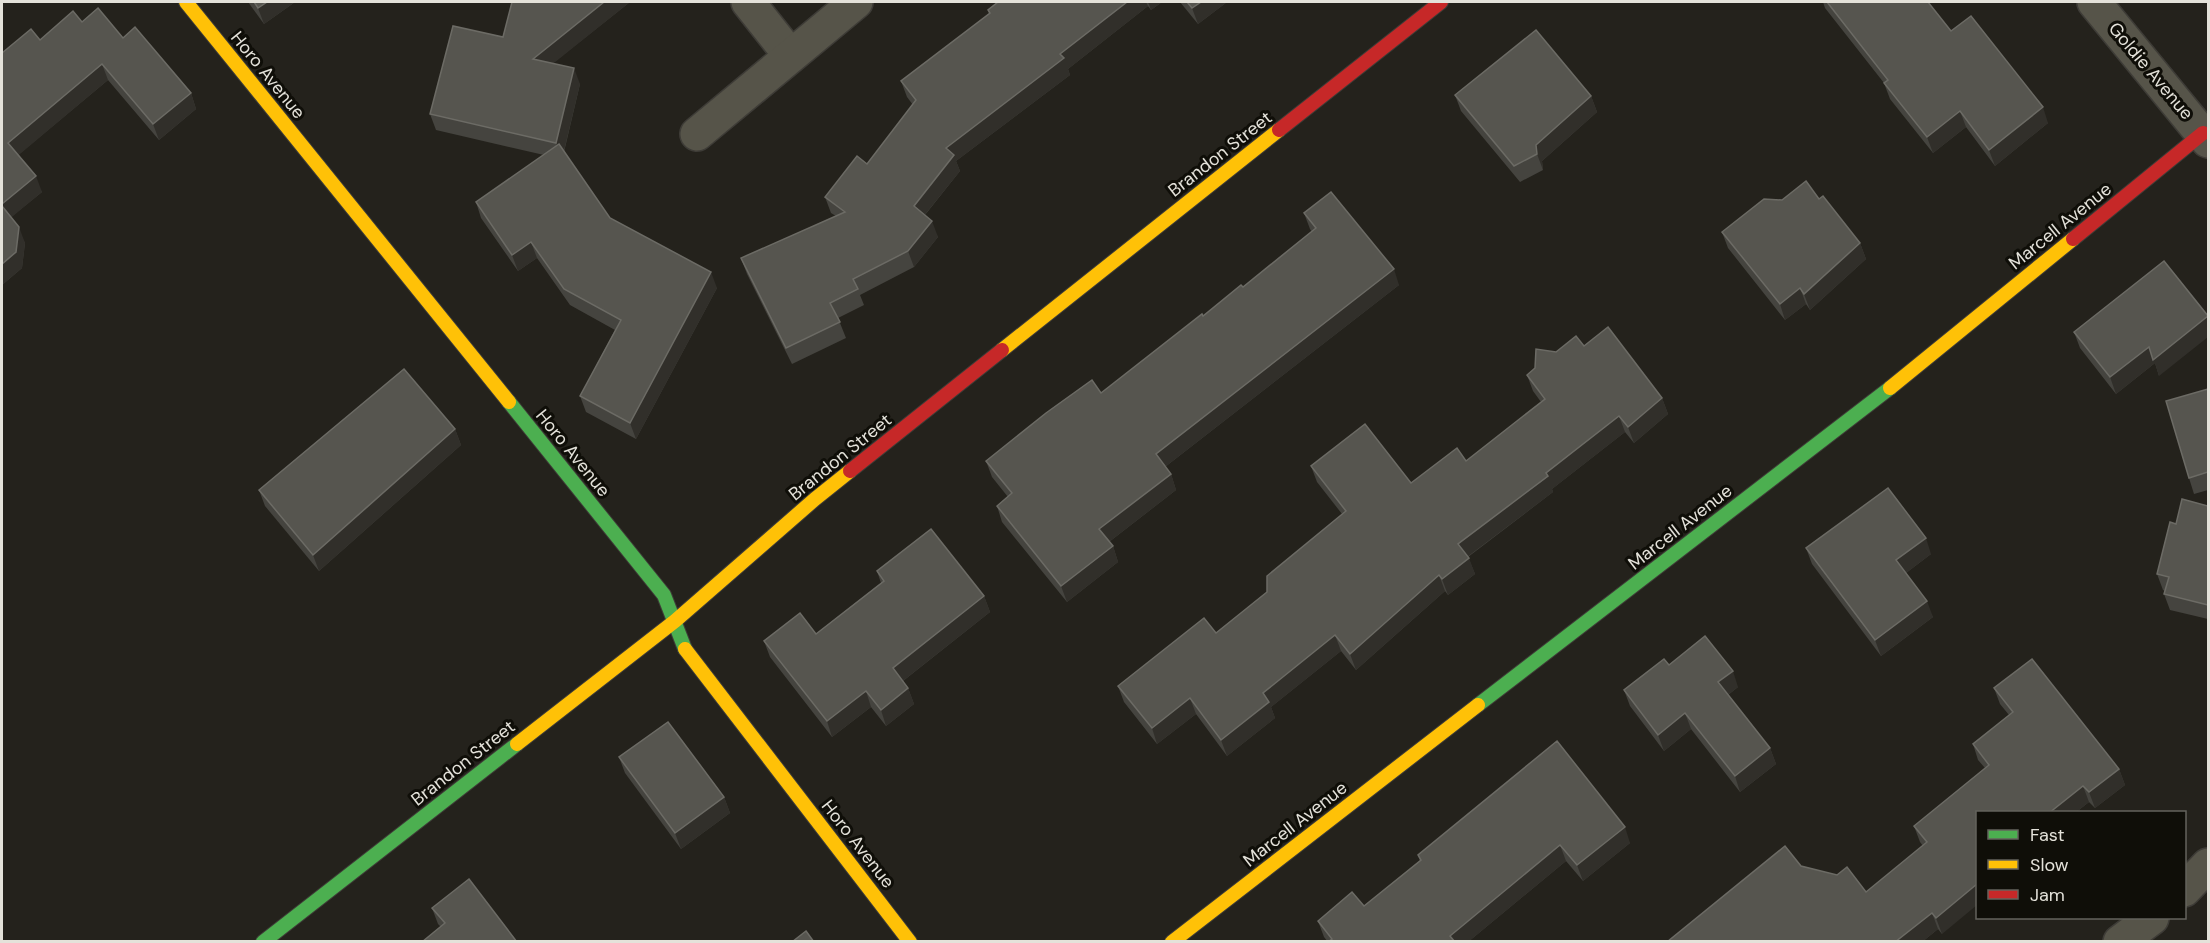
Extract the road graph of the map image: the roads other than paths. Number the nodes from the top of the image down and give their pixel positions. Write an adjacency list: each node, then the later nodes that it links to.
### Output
1 (186, 2): 9 (street, Horo Avenue)
2 (748, 2): 6 (street)
3 (856, 2): 6 (street)
4 (1441, 2): 9 (street, Brandon Street)
5 (2094, 2): 8 (street, Goldie Avenue)
6 (790, 55): 7 (street)
7 (697, 134)
8 (2206, 137): 15 (street, Marcell Avenue)
9 (675, 621): 13 (street, Brandon Street); 14 (street, Horo Avenue)
10 (2208, 865): 11 (street)
11 (2186, 888)
12 (2151, 919): 16 (street)
13 (263, 942)
14 (910, 942)
15 (1172, 942)
16 (2120, 942)

